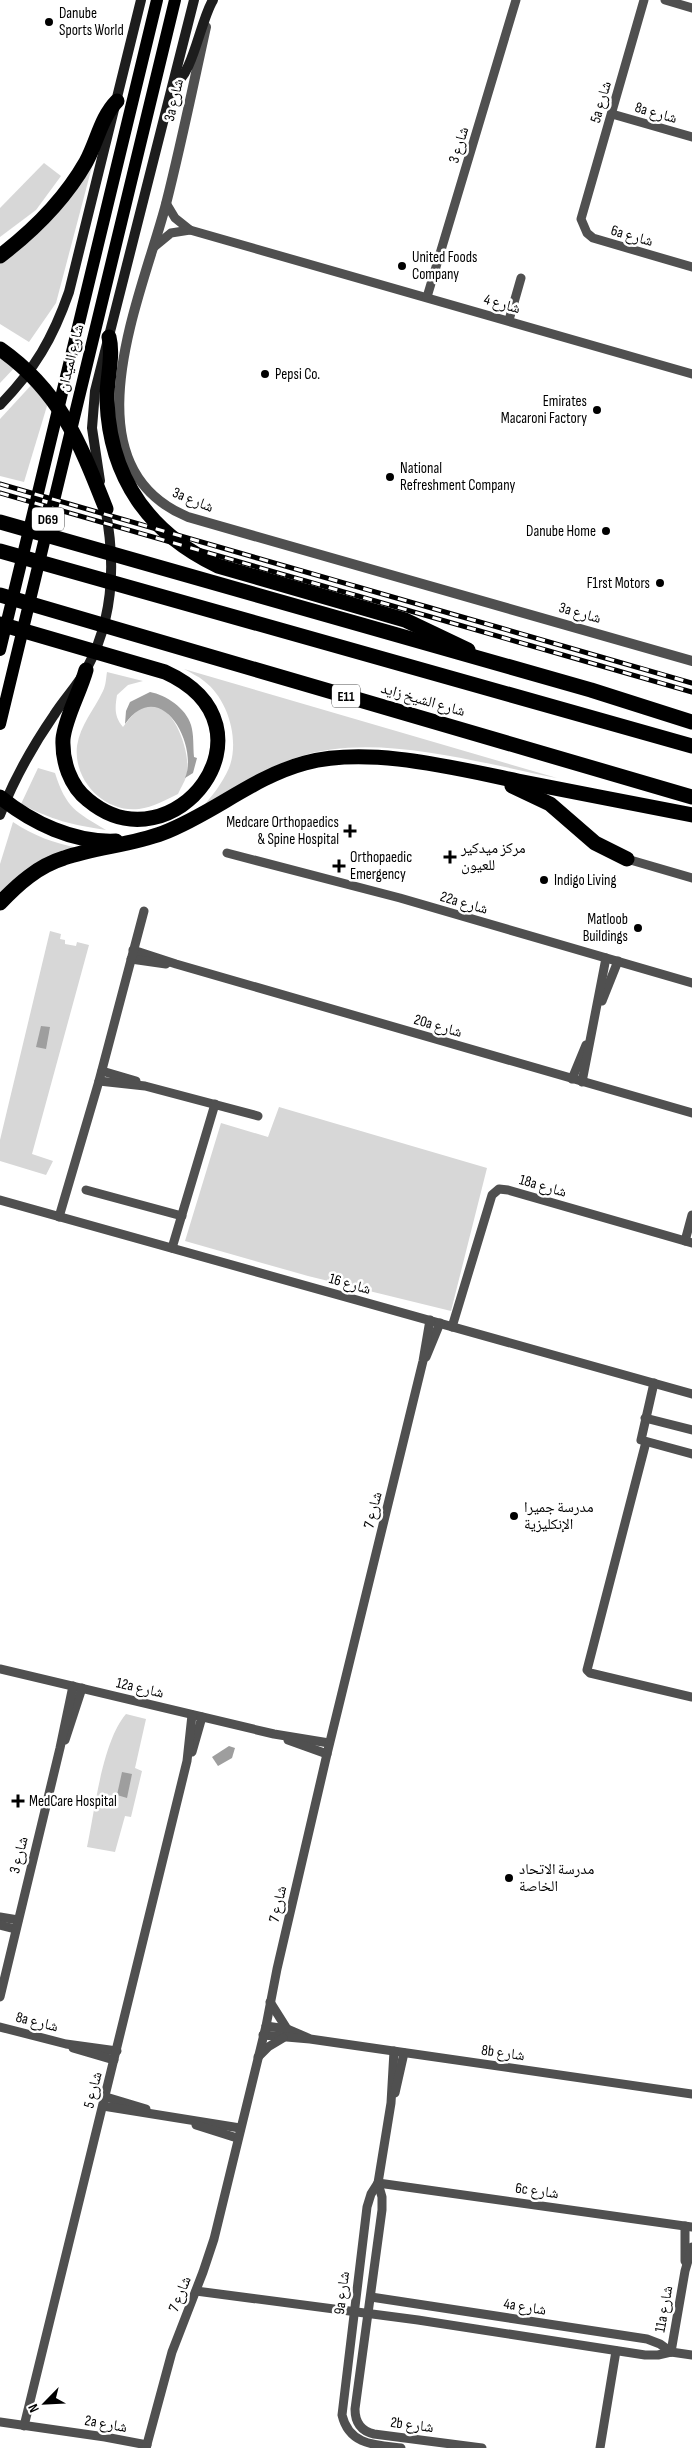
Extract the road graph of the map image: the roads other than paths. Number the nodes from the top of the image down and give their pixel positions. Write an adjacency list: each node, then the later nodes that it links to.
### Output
1 (140, 0): 11 (main road)
2 (157, 0): 32 (main road, شارع الميدان / D69)
3 (174, 0): 37 (main road, شارع الميدان / D69)
4 (194, 0): 10 (main road)
5 (213, 0): 10 (main road); 14 (street, 3a شارع)
6 (516, 0): 21 (street, شارع 3)
7 (644, 0): 12 (street, 5a شارع)
8 (665, 0): 9 (street)
9 (692, 8)
10 (173, 85): 23 (main road)
11 (117, 100): 18 (highway); 26 (main road)
12 (612, 114): 13 (street, 8a شارع); 15 (street, 5a شارع)
13 (692, 137)
14 (166, 203): 16 (street, شارع 4); 17 (street, 3a شارع)
15 (582, 212): 19 (street, 6a شارع)
16 (190, 230): 17 (street, شارع 4); 21 (street, شارع 4)
17 (154, 247): 34 (street, 3a شارع)
18 (0, 256)
19 (692, 267)
20 (521, 278): 22 (street)
21 (428, 297): 22 (street, شارع 4)
22 (509, 320): 25 (street, شارع 4)
23 (108, 337): 27 (main road); 33 (highway)
24 (0, 349): 27 (highway)
25 (692, 374)
26 (0, 404)
27 (106, 509): 35 (main road)
28 (0, 522): 33 (highway)
29 (0, 550): 38 (highway, شارع الشيخ زايد)
30 (0, 595): 41 (highway, شارع الشيخ زايد / E11)
31 (0, 624): 35 (highway)
32 (0, 650)
33 (484, 660): 36 (highway)
34 (692, 661)
35 (86, 670): 42 (main road)
36 (692, 722)
37 (0, 724)
38 (692, 746)
39 (475, 772): 43 (highway); 44 (highway); 46 (highway)
40 (0, 797): 44 (highway)
41 (692, 797)
42 (0, 815)
43 (692, 815)
44 (148, 838): 48 (highway)
45 (227, 853): 51 (street, 22a شارع)
46 (627, 859): 47 (street)
47 (692, 878)
48 (0, 903)
49 (144, 911): 50 (street)
50 (134, 950): 52 (street); 54 (street, 20a شارع)
51 (606, 958): 53 (street, 22a شارع); 56 (street)
52 (131, 960): 54 (street, 20a شارع); 58 (street)
53 (618, 961): 55 (street, 22a شارع); 56 (street)
54 (176, 964): 59 (street, 20a شارع)
55 (692, 983)
56 (598, 1008): 57 (street)
57 (590, 1039): 59 (street); 61 (street)
58 (102, 1071): 60 (street); 62 (street)
59 (572, 1079): 61 (street, 20a شارع)
60 (99, 1081): 62 (street); 70 (street)
61 (582, 1082): 64 (street, 20a شارع)
62 (145, 1086): 63 (street)
63 (215, 1104): 65 (street); 69 (street)
64 (692, 1113)
65 (258, 1116)
66 (86, 1190): 69 (street)
67 (0, 1200): 70 (street, شارع 16)
68 (692, 1215): 71 (street)
69 (182, 1216): 72 (street)
70 (59, 1217): 72 (street, شارع 16)
71 (688, 1242): 75 (street, 18a شارع)
72 (172, 1248): 73 (street, شارع 16)
73 (430, 1320): 74 (street, شارع 16); 76 (street, شارع 7)
74 (440, 1323): 75 (street, شارع 16); 76 (street, شارع 7)
75 (452, 1327): 77 (street, شارع 16)
76 (423, 1361): 88 (street, شارع 7)
77 (654, 1383): 78 (street, شارع 16); 79 (street)
78 (692, 1394)
79 (645, 1418): 80 (street); 81 (street)
80 (692, 1430)
81 (646, 1442): 82 (street); 85 (street)
82 (692, 1454)
83 (0, 1669): 84 (street, 12a شارع)
84 (77, 1687): 86 (street, 12a شارع); 91 (street, شارع 3)
85 (692, 1697)
86 (197, 1716): 87 (street, 12a شارع); 101 (street, شارع 5)
87 (274, 1734): 88 (street, 12a شارع); 89 (street, 12a شارع)
88 (329, 1743): 89 (street, شارع 7)
89 (327, 1754): 95 (street, شارع 7)
90 (0, 1917): 91 (street)
91 (18, 1920): 93 (street, شارع 3)
92 (0, 1925): 93 (street)
93 (15, 1929): 94 (street, شارع 3)
94 (0, 1997)
95 (270, 2002): 96 (street, شارع 7); 98 (street)
96 (266, 2026): 98 (street, 8b شارع); 99 (street, شارع 7)
97 (0, 2028): 100 (street, 8a شارع)
98 (285, 2033): 99 (street, 8b شارع); 102 (street, 8b شارع); 103 (street)
99 (263, 2035): 103 (street, شارع 7)
100 (66, 2044): 101 (street, 8a شارع); 104 (street, 8a شارع)
101 (117, 2051): 104 (street, شارع 5)
102 (399, 2052): 105 (street, 8b شارع); 112 (street, 9a شارع)
103 (258, 2057): 110 (street, شارع 7)
104 (114, 2060): 106 (street, شارع 5)
105 (692, 2094)
106 (106, 2097): 107 (street, شارع 5); 108 (street)
107 (103, 2106): 108 (street); 128 (street, شارع 5)
108 (155, 2113): 109 (street)
109 (187, 2121): 110 (street); 111 (street)
110 (240, 2128): 111 (street, شارع 7)
111 (237, 2138): 116 (street, شارع 7)
112 (378, 2183): 113 (street, 6c شارع); 117 (street, 9a شارع); 119 (street, 9a شارع)
113 (689, 2227): 115 (street, 11a شارع)
114 (692, 2247): 115 (street, 11a شارع)
115 (685, 2271): 123 (street, 11a شارع)
116 (196, 2291): 119 (street, 4a شارع); 129 (street, شارع 7)
117 (371, 2297): 118 (street, 4a شارع); 120 (street, 9a شارع)
118 (420, 2305): 121 (street); 123 (street, 4a شارع)
119 (354, 2312): 120 (street, 4a شارع); 125 (street, 9a شارع)
120 (369, 2314): 121 (street, 4a شارع); 126 (street, 9a شارع)
121 (418, 2320): 122 (street, 4a شارع)
122 (616, 2351): 123 (street, 4a شارع); 132 (street)
123 (670, 2352): 124 (street, 4a شارع)
124 (692, 2355)
125 (342, 2409): 130 (street, 2b شارع)
126 (355, 2409): 131 (street, 2b شارع)
127 (0, 2422): 128 (street, 2a شارع)
128 (24, 2426): 129 (street, 2a شارع)
129 (146, 2447)
130 (401, 2448)
131 (482, 2448)
132 (600, 2448)

